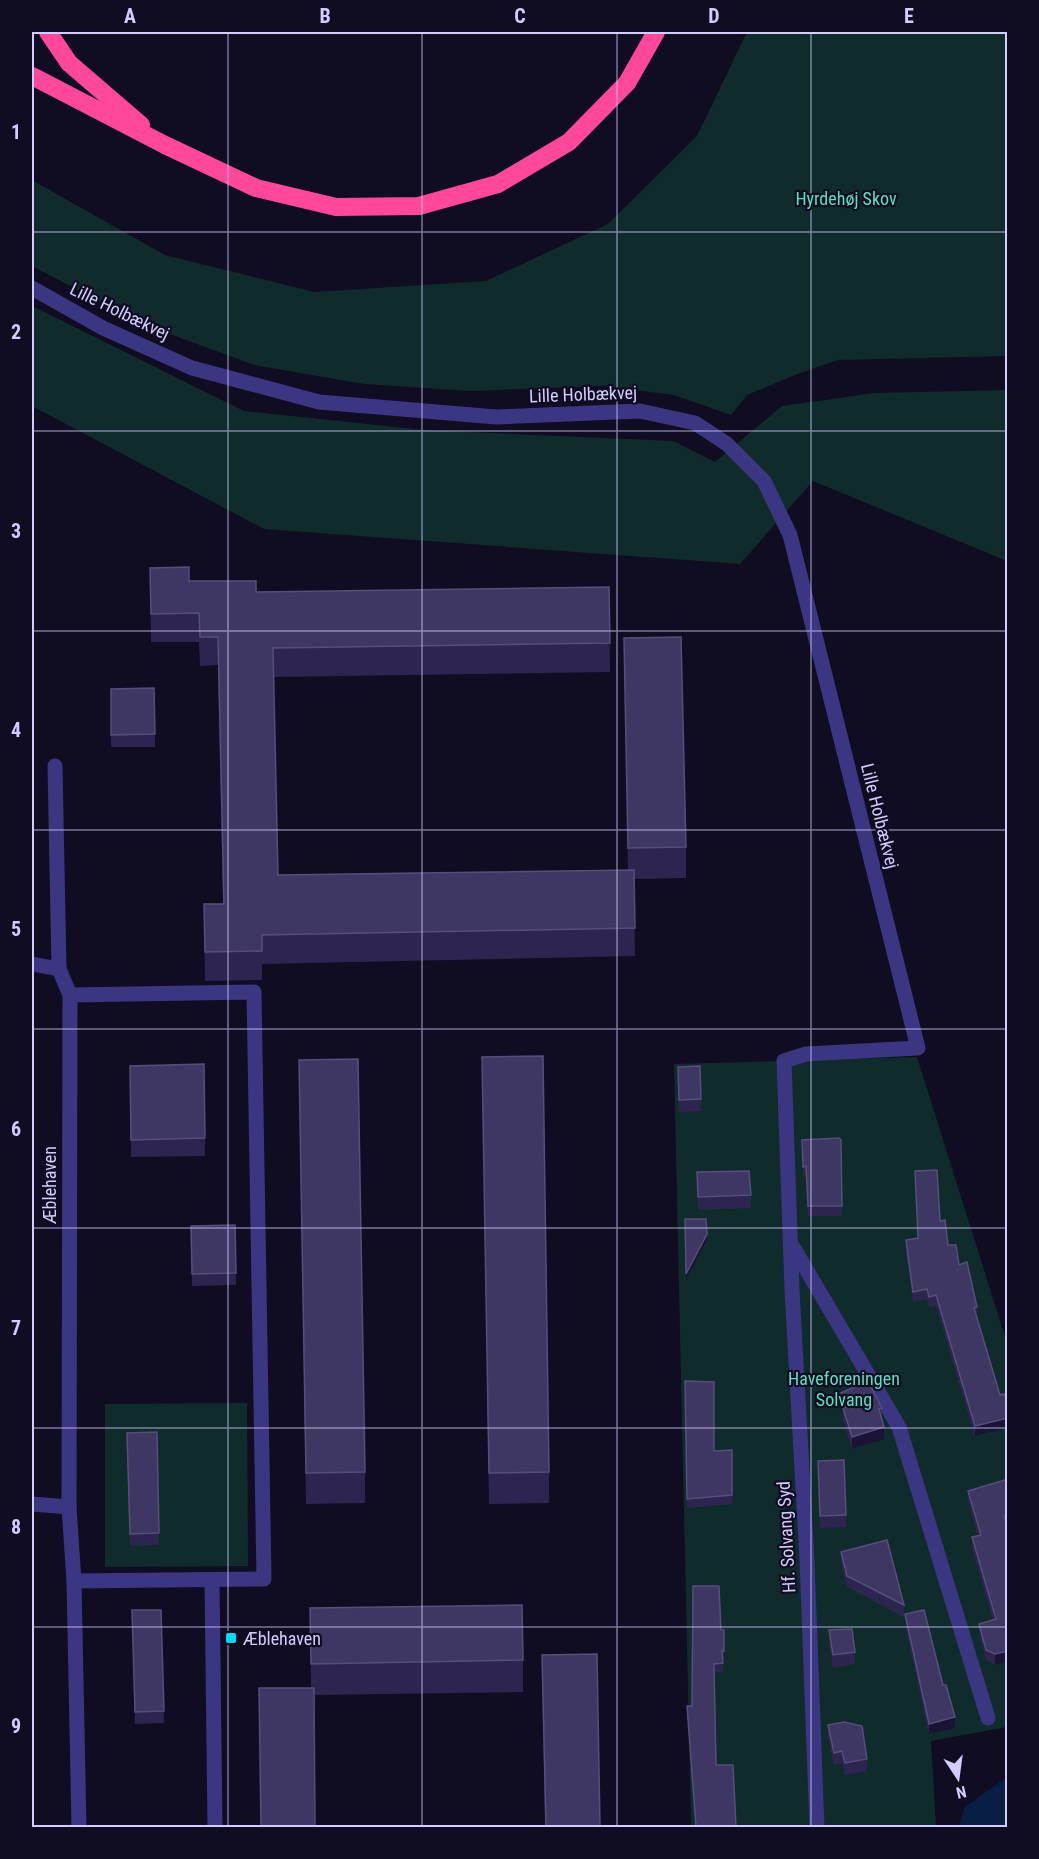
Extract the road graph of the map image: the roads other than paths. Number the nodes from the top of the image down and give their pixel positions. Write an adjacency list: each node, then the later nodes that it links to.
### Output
1 (48, 32): 4 (highway)
2 (656, 32): 4 (highway)
3 (32, 76): 4 (highway)
4 (165, 145)
5 (32, 288): 10 (street, Lille Holbækvej)
6 (55, 766): 8 (street)
7 (32, 964): 8 (street)
8 (59, 969): 9 (street, Æblehaven)
9 (70, 995): 13 (street, Æblehaven); 14 (street)
10 (918, 1047): 11 (street, Hf. Solvang Syd)
11 (792, 1245): 16 (street, Hf. Solvang Syd); 19 (street, Hf. Solvang Syd)
12 (32, 1504): 13 (street)
13 (69, 1507): 15 (street, Æblehaven)
14 (212, 1580): 15 (street); 18 (street)
15 (74, 1581): 17 (street, Æblehaven)
16 (988, 1718)
17 (79, 1827)
18 (215, 1827)
19 (817, 1827)

